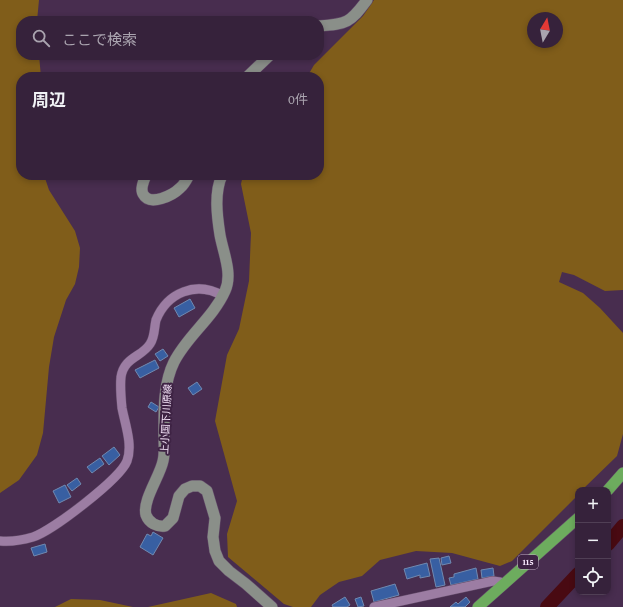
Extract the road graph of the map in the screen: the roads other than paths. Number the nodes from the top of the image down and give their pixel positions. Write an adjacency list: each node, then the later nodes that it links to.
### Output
1 (366, 0): 2 (main road)
2 (324, 25)
3 (265, 60): 4 (main road)
4 (251, 72)
5 (144, 180): 6 (main road)
6 (186, 180)
7 (220, 180): 8 (main road, 上小国下川原線)
8 (223, 296): 12 (street); 15 (main road, 上小国下川原線)
9 (623, 473): 10 (highway)
10 (611, 487)
11 (575, 521): 13 (highway, 115)
12 (0, 541)
13 (503, 584): 14 (highway, 115); 16 (street)
14 (479, 606)
15 (272, 607)
16 (374, 607)

